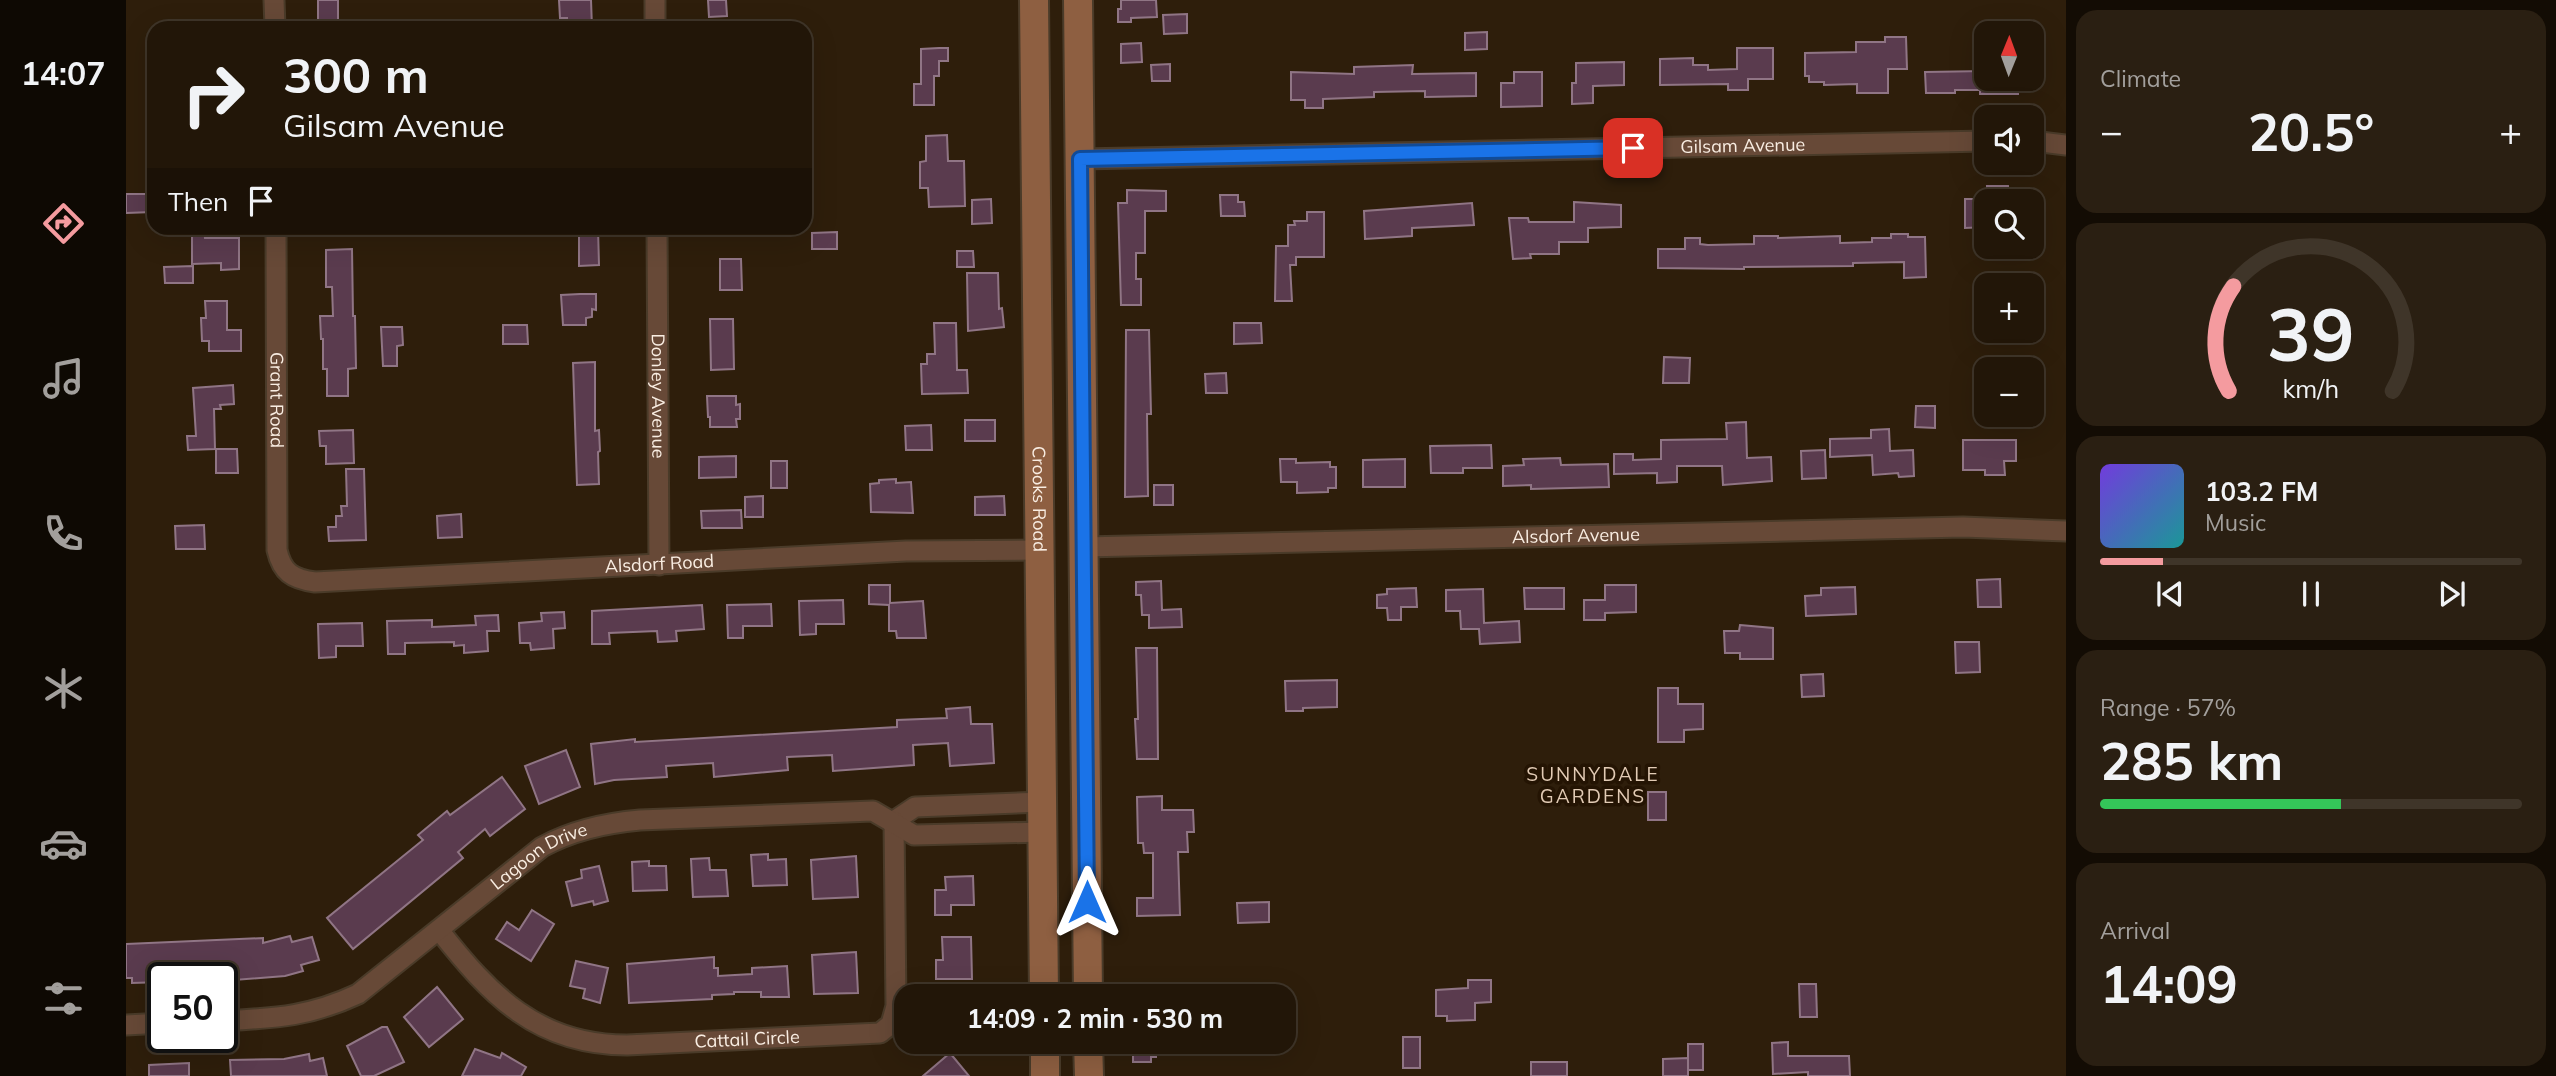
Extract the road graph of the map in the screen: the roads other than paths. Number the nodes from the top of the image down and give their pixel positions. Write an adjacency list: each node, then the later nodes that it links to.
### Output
1 (274, 0): 5 (street)
2 (655, 0): 6 (street)
3 (1034, 0): 7 (main road, Crooks Road)
4 (1078, 0): 11 (main road)
5 (275, 21)
6 (655, 21)
7 (1036, 141): 11 (main road); 14 (main road, Crooks Road)
8 (1974, 141): 11 (street, Gilsam Avenue)
9 (2044, 142): 10 (street)
10 (2066, 145)
11 (1080, 159): 15 (main road)
12 (276, 235): 20 (street, Grant Road)
13 (657, 235): 19 (street, Donley Avenue)
14 (1038, 365): 15 (main road); 18 (main road, Crooks Road)
15 (1083, 389): 17 (main road)
16 (2066, 531): 17 (street, Alsdorf Avenue)
17 (1084, 547): 25 (main road)
18 (1040, 550): 19 (street, Alsdorf Road); 21 (main road, Crooks Road)
19 (659, 565): 20 (street, Alsdorf Road)
20 (286, 570)
21 (1043, 802): 22 (street); 23 (main road, Crooks Road)
22 (894, 821): 23 (street, Lagoon Drive); 26 (street, Lagoon Drive); 26 (street, Cattail Circle)
23 (1043, 832): 24 (main road, Crooks Road)
24 (1043, 904): 25 (main road); 27 (main road, Crooks Road)
25 (1087, 929): 28 (main road)
26 (439, 930): 29 (street, Lagoon Drive)
27 (1044, 984)
28 (1088, 984)
29 (238, 1020)
30 (147, 1024): 31 (street)
31 (126, 1025)
32 (1045, 1054): 34 (main road)
33 (1088, 1054): 35 (main road)
34 (1045, 1076)
35 (1088, 1076)

